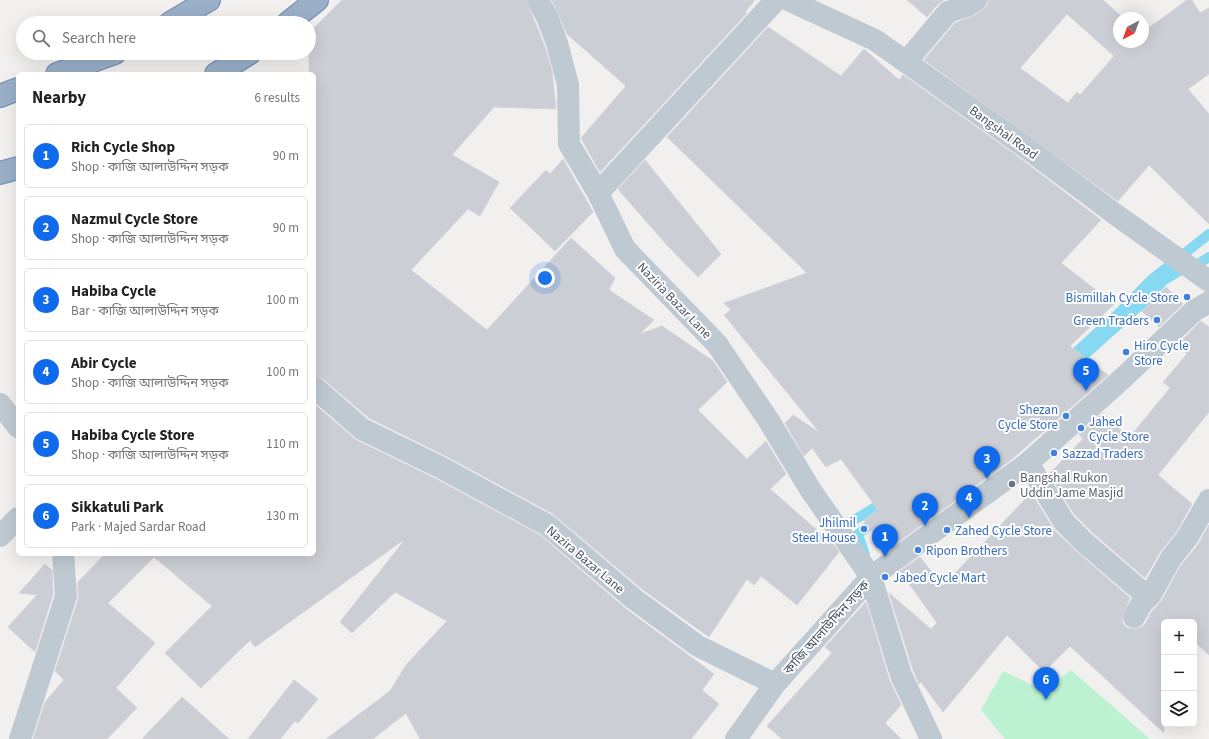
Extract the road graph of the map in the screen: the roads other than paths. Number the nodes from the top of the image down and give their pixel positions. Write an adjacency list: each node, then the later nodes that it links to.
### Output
1 (209, 0): 7 (highway)
2 (317, 0): 8 (highway)
3 (538, 0): 18 (street, Naziria Bazar Lane)
4 (776, 0): 18 (street)
5 (788, 0): 11 (street, Bangshal Road)
6 (976, 0): 11 (street)
7 (182, 16)
8 (297, 16)
9 (96, 60): 12 (highway)
10 (239, 60): 13 (highway)
11 (906, 62): 19 (street, Bangshal Road)
12 (63, 72)
13 (219, 72)
14 (16, 90): 15 (highway)
15 (0, 96)
16 (16, 169): 17 (highway)
17 (0, 173)
18 (598, 193): 29 (street, Naziria Bazar Lane)
19 (1209, 281)
20 (1209, 302): 24 (street, কাজি আলাউদ্দিন সড়ক)
21 (316, 389): 32 (street, Nazira Bazar Lane)
22 (0, 404): 23 (street)
23 (16, 424)
24 (1028, 463): 29 (street, কাজি আলাউদ্দিন সড়ক); 30 (street)
25 (1209, 500): 30 (street)
26 (16, 520): 27 (street)
27 (0, 536)
28 (63, 556): 33 (street)
29 (872, 577): 32 (street, কাজি আলাউদ্দিন সড়ক); 35 (street, Naziria Bazar Lane)
30 (1148, 597): 31 (street)
31 (1134, 617)
32 (775, 684): 34 (street, কাজি আলাউদ্দিন সড়ক)
33 (20, 739)
34 (736, 739)
35 (931, 739)

